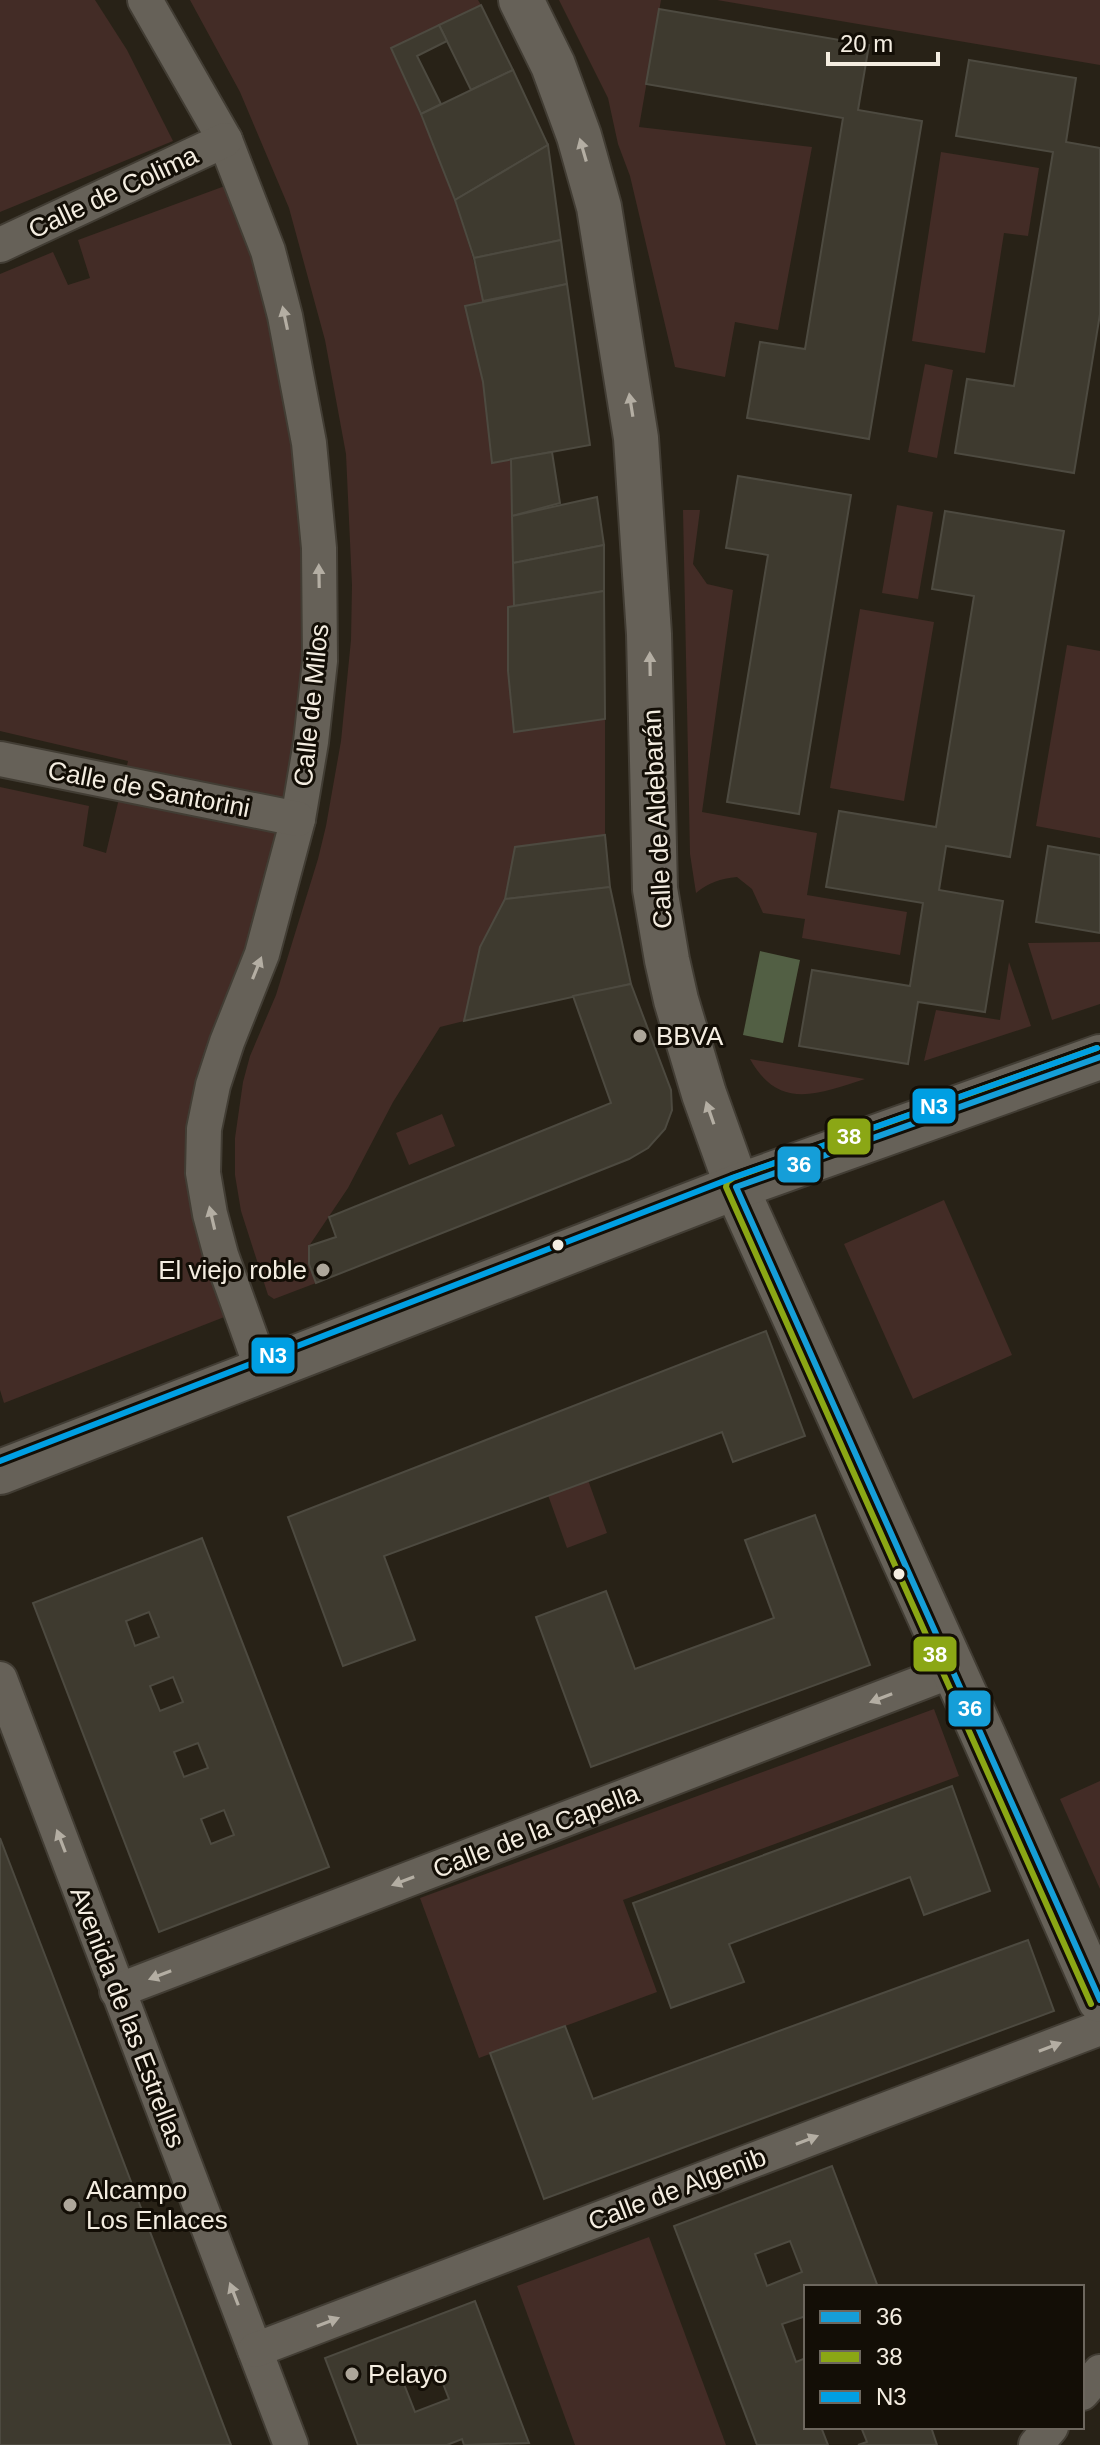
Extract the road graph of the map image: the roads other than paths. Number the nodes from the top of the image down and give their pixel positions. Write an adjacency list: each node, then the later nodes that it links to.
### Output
1 (145, 0): 3 (street, Calle de Milos)
2 (521, 0): 8 (street, Calle de Aldebarán, one-way to 2)
3 (225, 140): 4 (street, Calle de Colima); 6 (street, Calle de Milos, one-way to 3)
4 (0, 245)
5 (0, 759): 6 (street, Calle de Santorini)
6 (298, 819): 9 (street, Calle de Milos, one-way to 6)
7 (1100, 1057): 8 (street)
8 (736, 1187): 9 (street); 11 (street, Calle de Aldebarán)
9 (263, 1372): 10 (street)
10 (0, 1472)
11 (954, 1670): 13 (street, Calle de la Capella, one-way to 13); 14 (street, Calle de Aldebarán)
12 (0, 1679): 13 (street, Avenida de las Estrellas, one-way to 12)
13 (117, 1991): 16 (street, Avenida de las Estrellas, one-way to 13)
14 (1100, 2000)
15 (1100, 2028): 16 (street, Calle de Algenib, one-way to 15)
16 (255, 2350): 20 (street, Avenida de las Estrellas)
17 (1100, 2372): 18 (street)
18 (1084, 2391)
19 (1049, 2429): 21 (street)
20 (291, 2445)
21 (1036, 2445)

